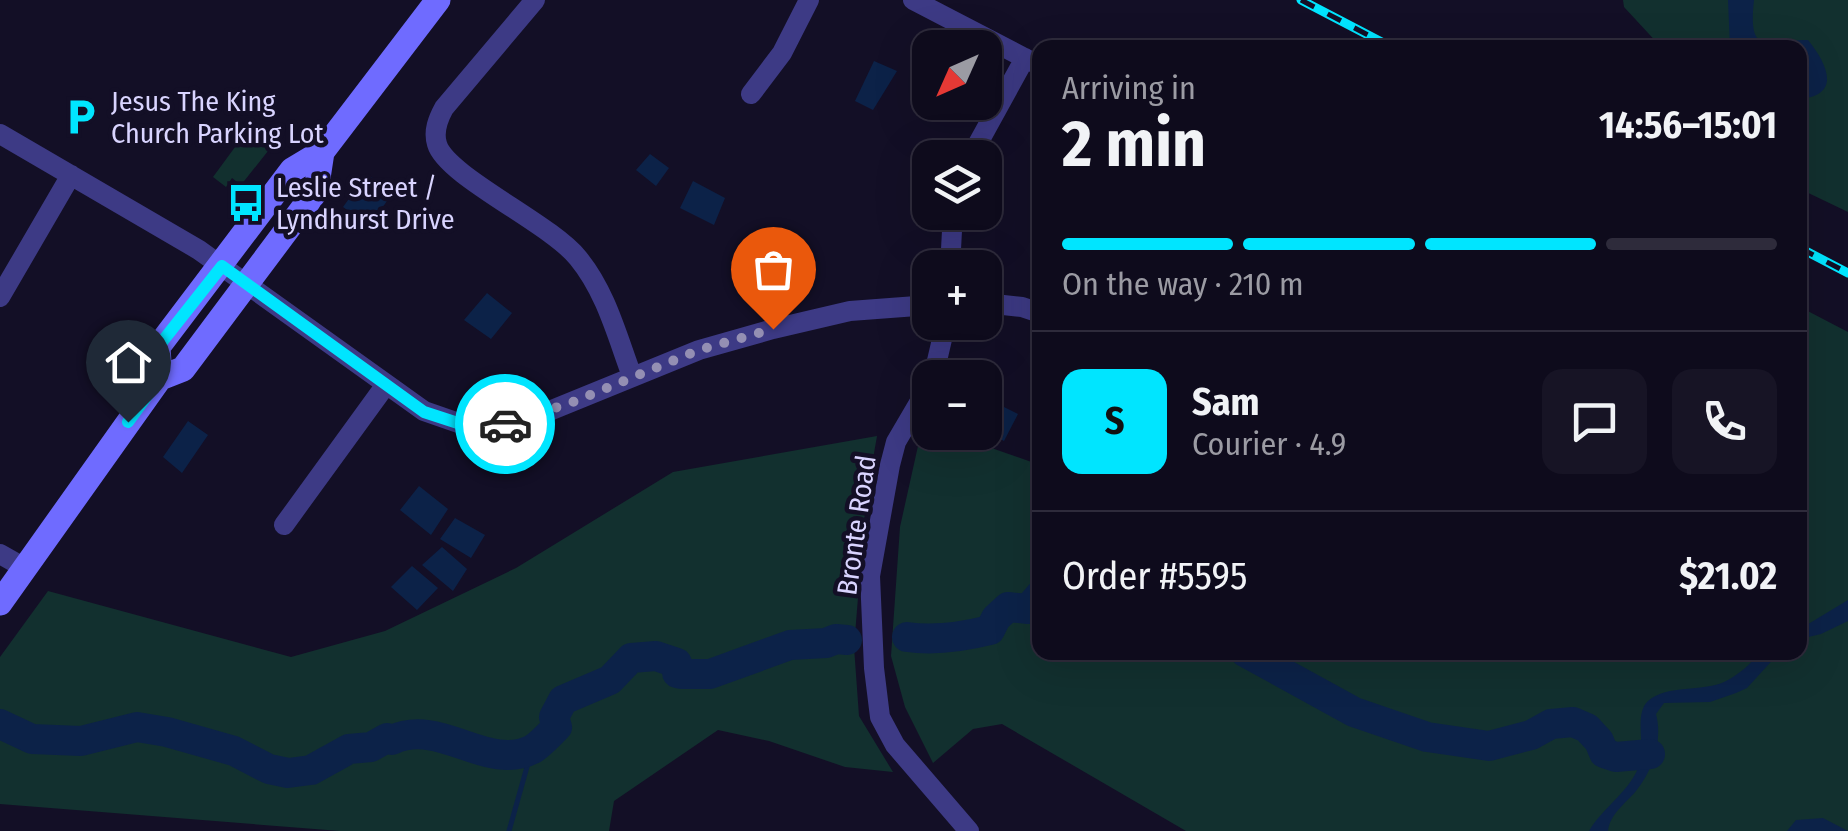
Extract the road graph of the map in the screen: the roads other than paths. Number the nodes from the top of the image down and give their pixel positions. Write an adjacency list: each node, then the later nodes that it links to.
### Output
1 (438, 0): 10 (main road)
2 (535, 0): 18 (street)
3 (809, 0): 7 (street)
4 (912, 0): 5 (street)
5 (1032, 61)
6 (1032, 64): 9 (street)
7 (750, 94)
8 (0, 134): 11 (street)
9 (982, 140)
10 (322, 152): 12 (main road); 13 (main road)
11 (70, 176): 12 (street); 14 (street)
12 (222, 266): 13 (street); 19 (main road)
13 (246, 285): 19 (main road); 20 (street)
14 (0, 297)
15 (1002, 305): 17 (street)
16 (912, 306): 18 (street)
17 (1032, 310)
18 (632, 376): 20 (street)
19 (160, 378): 24 (main road)
20 (385, 386): 22 (street)
21 (912, 415): 26 (street, Bronte Road)
22 (284, 525)
23 (0, 554): 24 (street)
24 (23, 567): 25 (main road)
25 (0, 603)
26 (969, 831)

